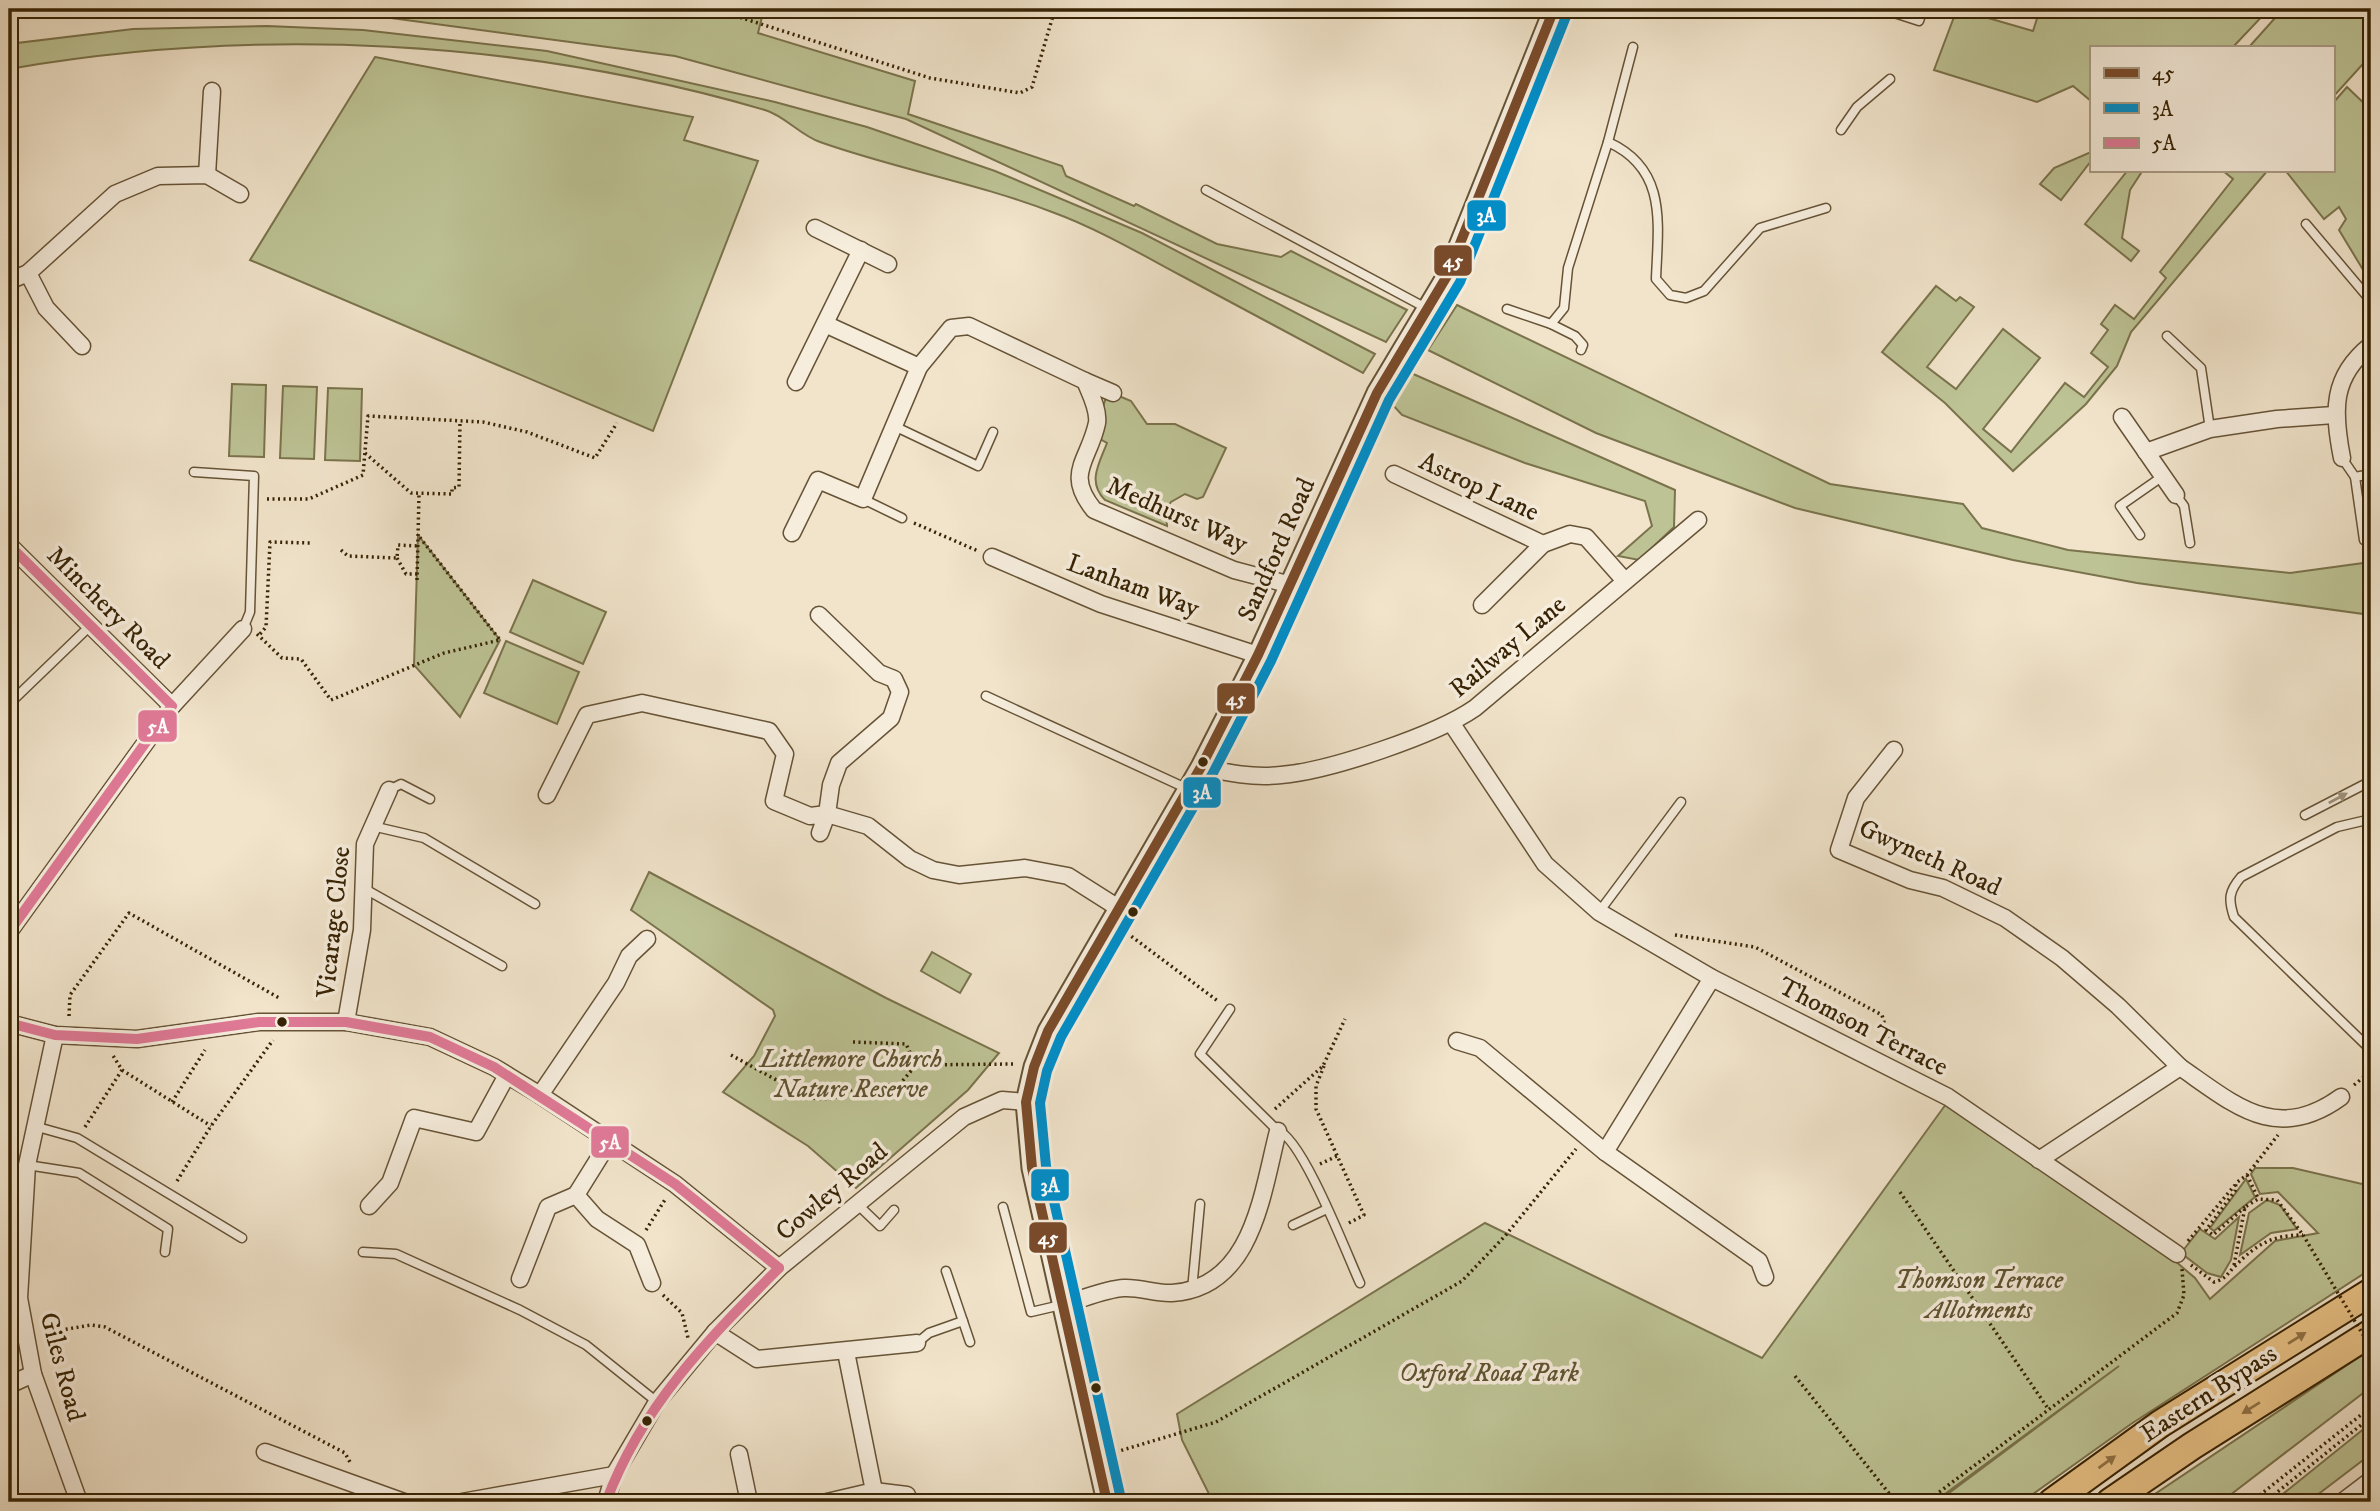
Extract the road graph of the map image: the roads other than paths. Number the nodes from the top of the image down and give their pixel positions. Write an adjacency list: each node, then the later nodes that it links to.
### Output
1 (1554, 9): 21 (street, Sandford Road)
2 (1882, 9): 3 (lane)
3 (1923, 9)
4 (1633, 47): 8 (lane)
5 (1890, 79): 7 (lane)
6 (212, 92): 9 (street)
7 (1841, 130)
8 (1608, 142): 12 (lane); 23 (lane)
9 (207, 175): 11 (street); 17 (street)
10 (1206, 190): 21 (lane)
11 (240, 194)
12 (1826, 208)
13 (2306, 224): 19 (lane)
14 (815, 228): 15 (street)
15 (861, 250): 16 (street); 22 (street)
16 (888, 264)
17 (28, 273): 18 (street); 26 (street)
18 (9, 281)
19 (2371, 301)
20 (1507, 309): 23 (lane)
21 (1424, 314): 56 (street, Sandford Road)
22 (825, 324): 28 (street); 30 (street)
23 (1551, 324): 27 (lane)
24 (2166, 336): 35 (lane)
25 (2371, 345): 32 (street)
26 (82, 346)
27 (1581, 350)
28 (919, 367): 29 (street); 34 (street)
29 (1085, 381): 31 (street); 56 (street, Medhurst Way)
30 (796, 382)
31 (1113, 393)
32 (2334, 415): 35 (street); 38 (street)
33 (2122, 417): 37 (street)
34 (892, 425): 36 (lane); 45 (street)
35 (2210, 429): 37 (street)
36 (993, 432)
37 (2146, 452): 42 (street)
38 (2342, 458): 43 (lane)
39 (194, 472): 60 (lane)
40 (1394, 474): 52 (street, Astrop Lane)
41 (2371, 474): 43 (lane)
42 (2163, 476): 44 (street); 49 (lane)
43 (2356, 477): 50 (lane)
44 (2176, 495): 51 (lane)
45 (863, 499): 46 (lane); 48 (street)
46 (902, 517)
47 (1698, 520): 55 (street, Railway Lane)
48 (792, 533)
49 (2140, 536)
50 (2364, 540)
51 (2190, 543)
52 (1544, 544): 55 (street, Astrop Lane); 57 (street, Astrop Lane)
53 (9, 545): 59 (street, Minchery Road)
54 (992, 557): 61 (street, Lanham Way)
55 (1625, 581): 65 (street, Railway Lane)
56 (1291, 585): 61 (street, Sandford Road)
57 (1482, 606)
58 (819, 615): 74 (street)
59 (90, 626): 63 (lane); 64 (street, Minchery Road)
60 (249, 629): 64 (street)
61 (1258, 655): 67 (street, Sandford Road)
62 (986, 696): 69 (lane)
63 (9, 704)
64 (172, 706): 83 (street)
65 (1452, 724): 67 (street, Railway Lane); 81 (street, Thomson Terrace)
66 (1894, 750): 93 (street, Gwyneth Road)
67 (1201, 767): 69 (street, Sandford Road)
68 (2371, 782): 75 (lane, one-way to 68)
69 (1188, 789): 82 (street, Sandford Road)
70 (389, 790): 72 (lane); 77 (street, Vicarage Close)
71 (547, 795): 74 (street)
72 (430, 799)
73 (1681, 802): 81 (lane)
74 (827, 814): 78 (street); 82 (street)
75 (2305, 815)
76 (2371, 819): 92 (lane)
77 (372, 826): 79 (street, Vicarage Close); 80 (lane)
78 (820, 833)
79 (365, 889): 85 (lane); 88 (street, Vicarage Close)
80 (535, 904)
81 (1599, 912): 86 (street, Thomson Terrace)
82 (1116, 915): 97 (street, Sandford Road)
83 (9, 932)
84 (647, 939): 95 (street)
85 (502, 966)
86 (1712, 978): 101 (street); 102 (street, Thomson Terrace)
87 (1230, 1009): 99 (lane)
88 (346, 1022): 90 (street); 94 (street)
89 (9, 1023): 90 (street)
90 (55, 1035): 98 (street, Giles Road)
91 (1457, 1041): 101 (street)
92 (2371, 1049)
93 (2180, 1067): 96 (street); 102 (street)
94 (507, 1075): 95 (street); 107 (street)
95 (540, 1094): 100 (street)
96 (2341, 1097)
97 (1026, 1102): 105 (street, Cowley Road); 124 (street, Sandford Road)
98 (34, 1126): 103 (street, Giles Road); 112 (lane)
99 (1278, 1131): 109 (lane); 122 (street)
100 (609, 1142): 104 (street); 116 (street)
101 (1605, 1152): 118 (street)
102 (2039, 1160): 115 (street, Thomson Terrace)
103 (27, 1166): 113 (lane); 131 (street, Giles Road)
104 (576, 1195): 119 (street); 120 (street)
105 (856, 1202): 110 (lane); 116 (street, Cowley Road)
106 (1200, 1205): 122 (lane)
107 (369, 1206)
108 (1003, 1207): 124 (lane)
109 (1327, 1209): 111 (lane); 121 (lane)
110 (894, 1210)
111 (1293, 1225)
112 (242, 1238)
113 (165, 1252)
114 (363, 1252): 133 (lane)
115 (2177, 1254)
116 (779, 1268): 126 (street, Cowley Road)
117 (947, 1271): 125 (lane)
118 (1765, 1277)
119 (520, 1279)
120 (652, 1283)
121 (1360, 1283)
122 (1192, 1290): 124 (street)
123 (2371, 1292): 147 (highway, Eastern Bypass, one-way to 123)
124 (1061, 1305): 146 (street, Sandford Road)
125 (963, 1321): 128 (lane); 129 (lane)
126 (715, 1332): 130 (street); 133 (street, Cowley Road)
127 (2371, 1333): 148 (highway, Eastern Bypass, one-way to 148)
128 (970, 1342)
129 (917, 1343): 130 (street)
130 (846, 1352): 138 (street)
131 (33, 1374): 132 (street); 140 (street, Giles Road)
132 (9, 1385)
133 (657, 1402): 136 (street, Cowley Road)
134 (265, 1452): 141 (street)
135 (739, 1454): 144 (street)
136 (614, 1475): 142 (street); 143 (street, Cowley Road)
137 (2371, 1480): 149 (street)
138 (874, 1491): 139 (street); 145 (street)
139 (914, 1499)
140 (79, 1502)
141 (404, 1502)
142 (462, 1502)
143 (606, 1502)
144 (749, 1502)
145 (827, 1502)
146 (1107, 1502)
147 (2052, 1502)
148 (2110, 1502)
149 (2342, 1502)

